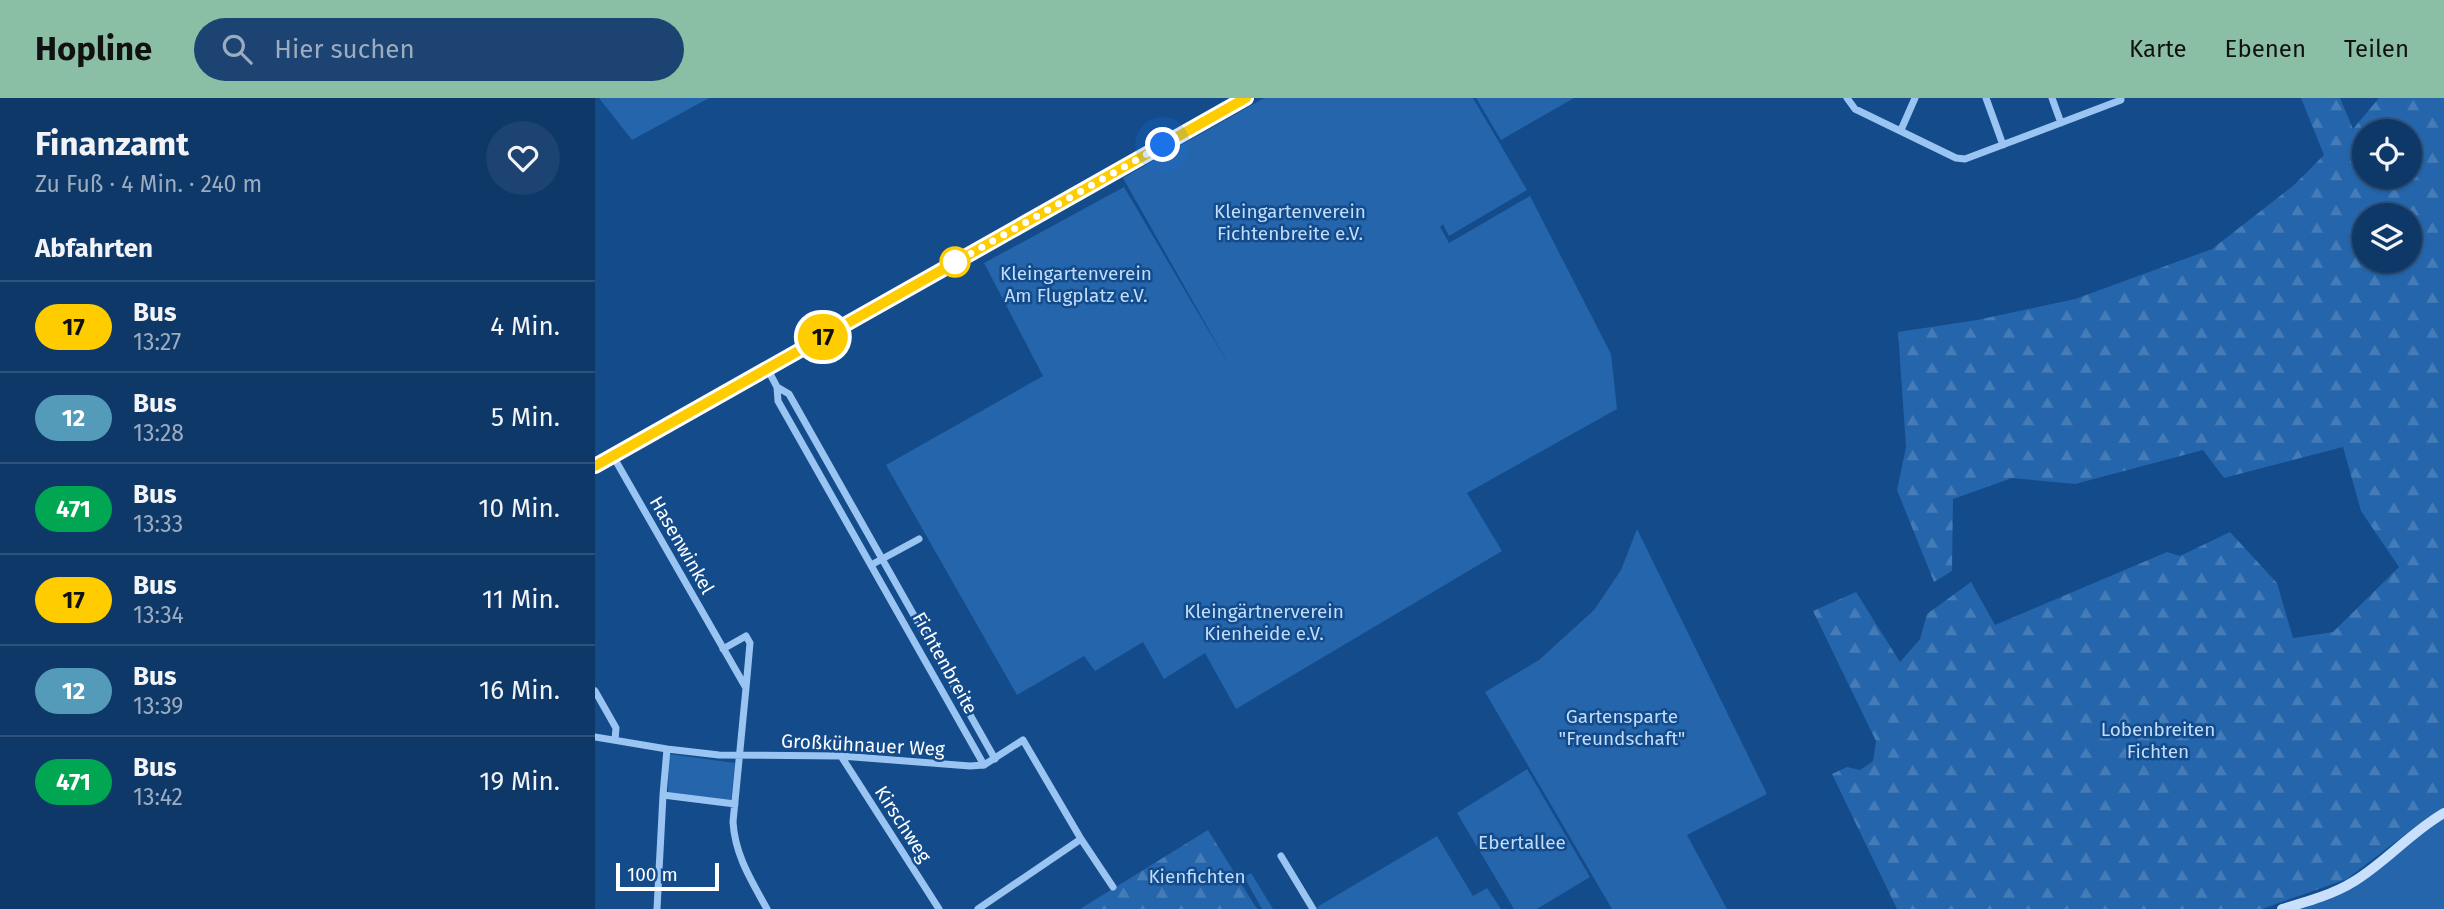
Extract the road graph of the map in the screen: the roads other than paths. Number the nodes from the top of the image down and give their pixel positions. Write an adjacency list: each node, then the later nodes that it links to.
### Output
1 (1246, 98): 10 (street)
2 (1847, 98): 8 (street)
3 (1915, 98): 8 (street)
4 (1986, 98): 9 (street)
5 (2052, 98): 7 (street)
6 (2123, 99): 7 (street)
7 (2061, 123): 9 (street)
8 (1901, 130): 9 (street)
9 (2003, 145)
10 (767, 368): 11 (street, Fichtenbreite); 12 (street)
11 (778, 387): 15 (street, Fichtenbreite); 16 (street, Fichtenbreite)
12 (615, 459): 13 (street); 17 (street, Hasenwinkel)
13 (595, 466)
14 (919, 539): 15 (street)
15 (883, 559): 16 (street); 25 (street, Fichtenbreite)
16 (871, 565): 26 (street, Fichtenbreite)
17 (723, 649): 18 (street, Hasenwinkel); 18 (street)
18 (745, 688): 24 (street)
19 (595, 691): 21 (street)
20 (595, 737): 21 (street)
21 (615, 740): 22 (street)
22 (667, 749): 24 (street, Großkühnauer Weg); 27 (street)
23 (841, 756): 24 (street, Großkühnauer Weg); 26 (street, Großkühnauer Weg); 35 (street, Kirschweg)
24 (740, 757): 28 (street)
25 (995, 759): 26 (street); 30 (street)
26 (984, 765)
27 (663, 795): 28 (street); 33 (street)
28 (735, 804): 34 (street)
29 (2444, 813): 38 (street)
30 (1080, 839): 32 (street); 36 (street)
31 (1282, 856): 37 (street)
32 (1113, 887)
33 (657, 909)
34 (767, 909)
35 (939, 909)
36 (978, 909)
37 (1313, 909)
38 (2283, 909)

